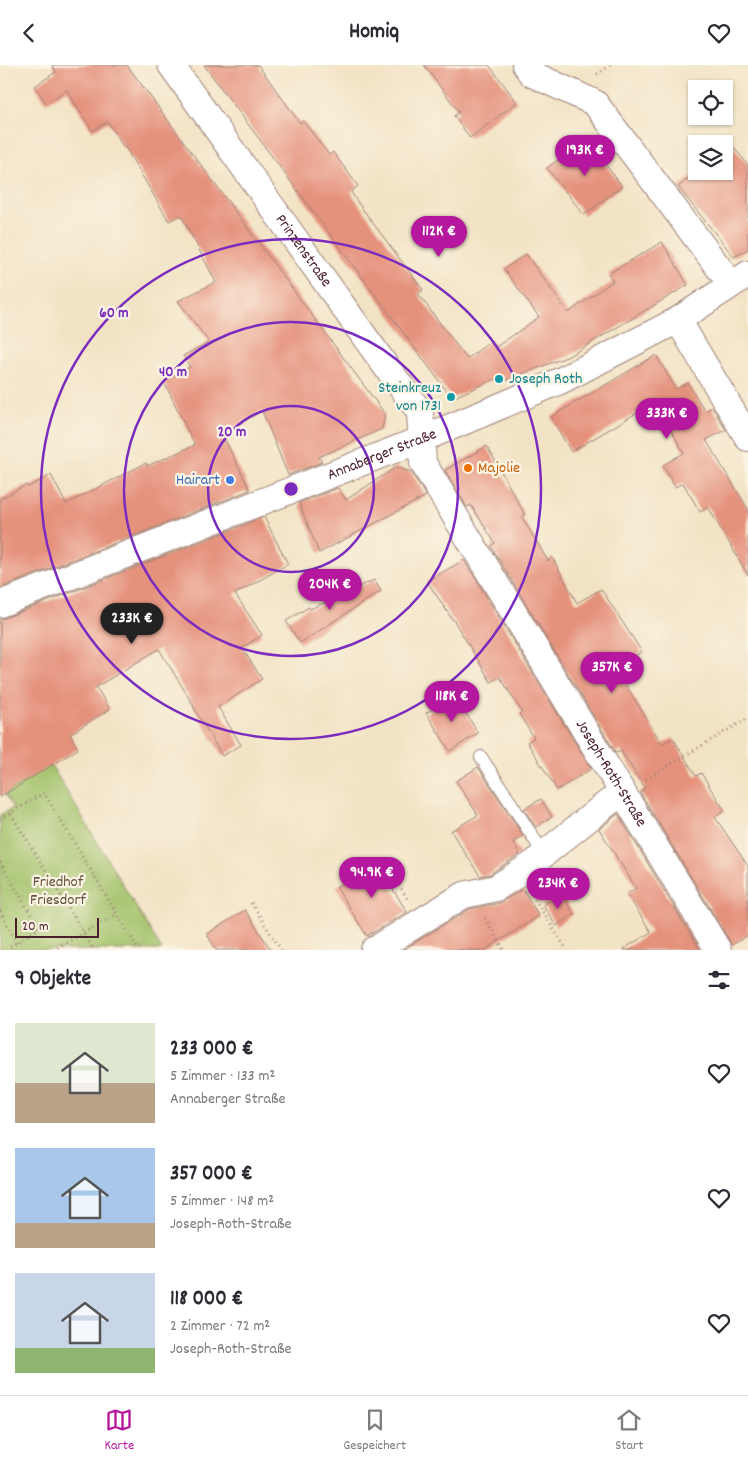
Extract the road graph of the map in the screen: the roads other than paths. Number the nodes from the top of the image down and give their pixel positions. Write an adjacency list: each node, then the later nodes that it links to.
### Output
1 (171, 65): 6 (street, Prinzenstraße)
2 (525, 65): 3 (street)
3 (740, 279): 4 (street, Annaberger Straße)
4 (678, 320): 5 (street); 6 (street, Annaberger Straße)
5 (746, 431)
6 (422, 439): 7 (street, Annaberger Straße); 9 (street, Joseph-Roth-Straße)
7 (0, 605)
8 (481, 757): 10 (lane)
9 (623, 793): 10 (street); 12 (street, Joseph-Roth-Straße)
10 (544, 854): 11 (street)
11 (374, 950)
12 (718, 950)

